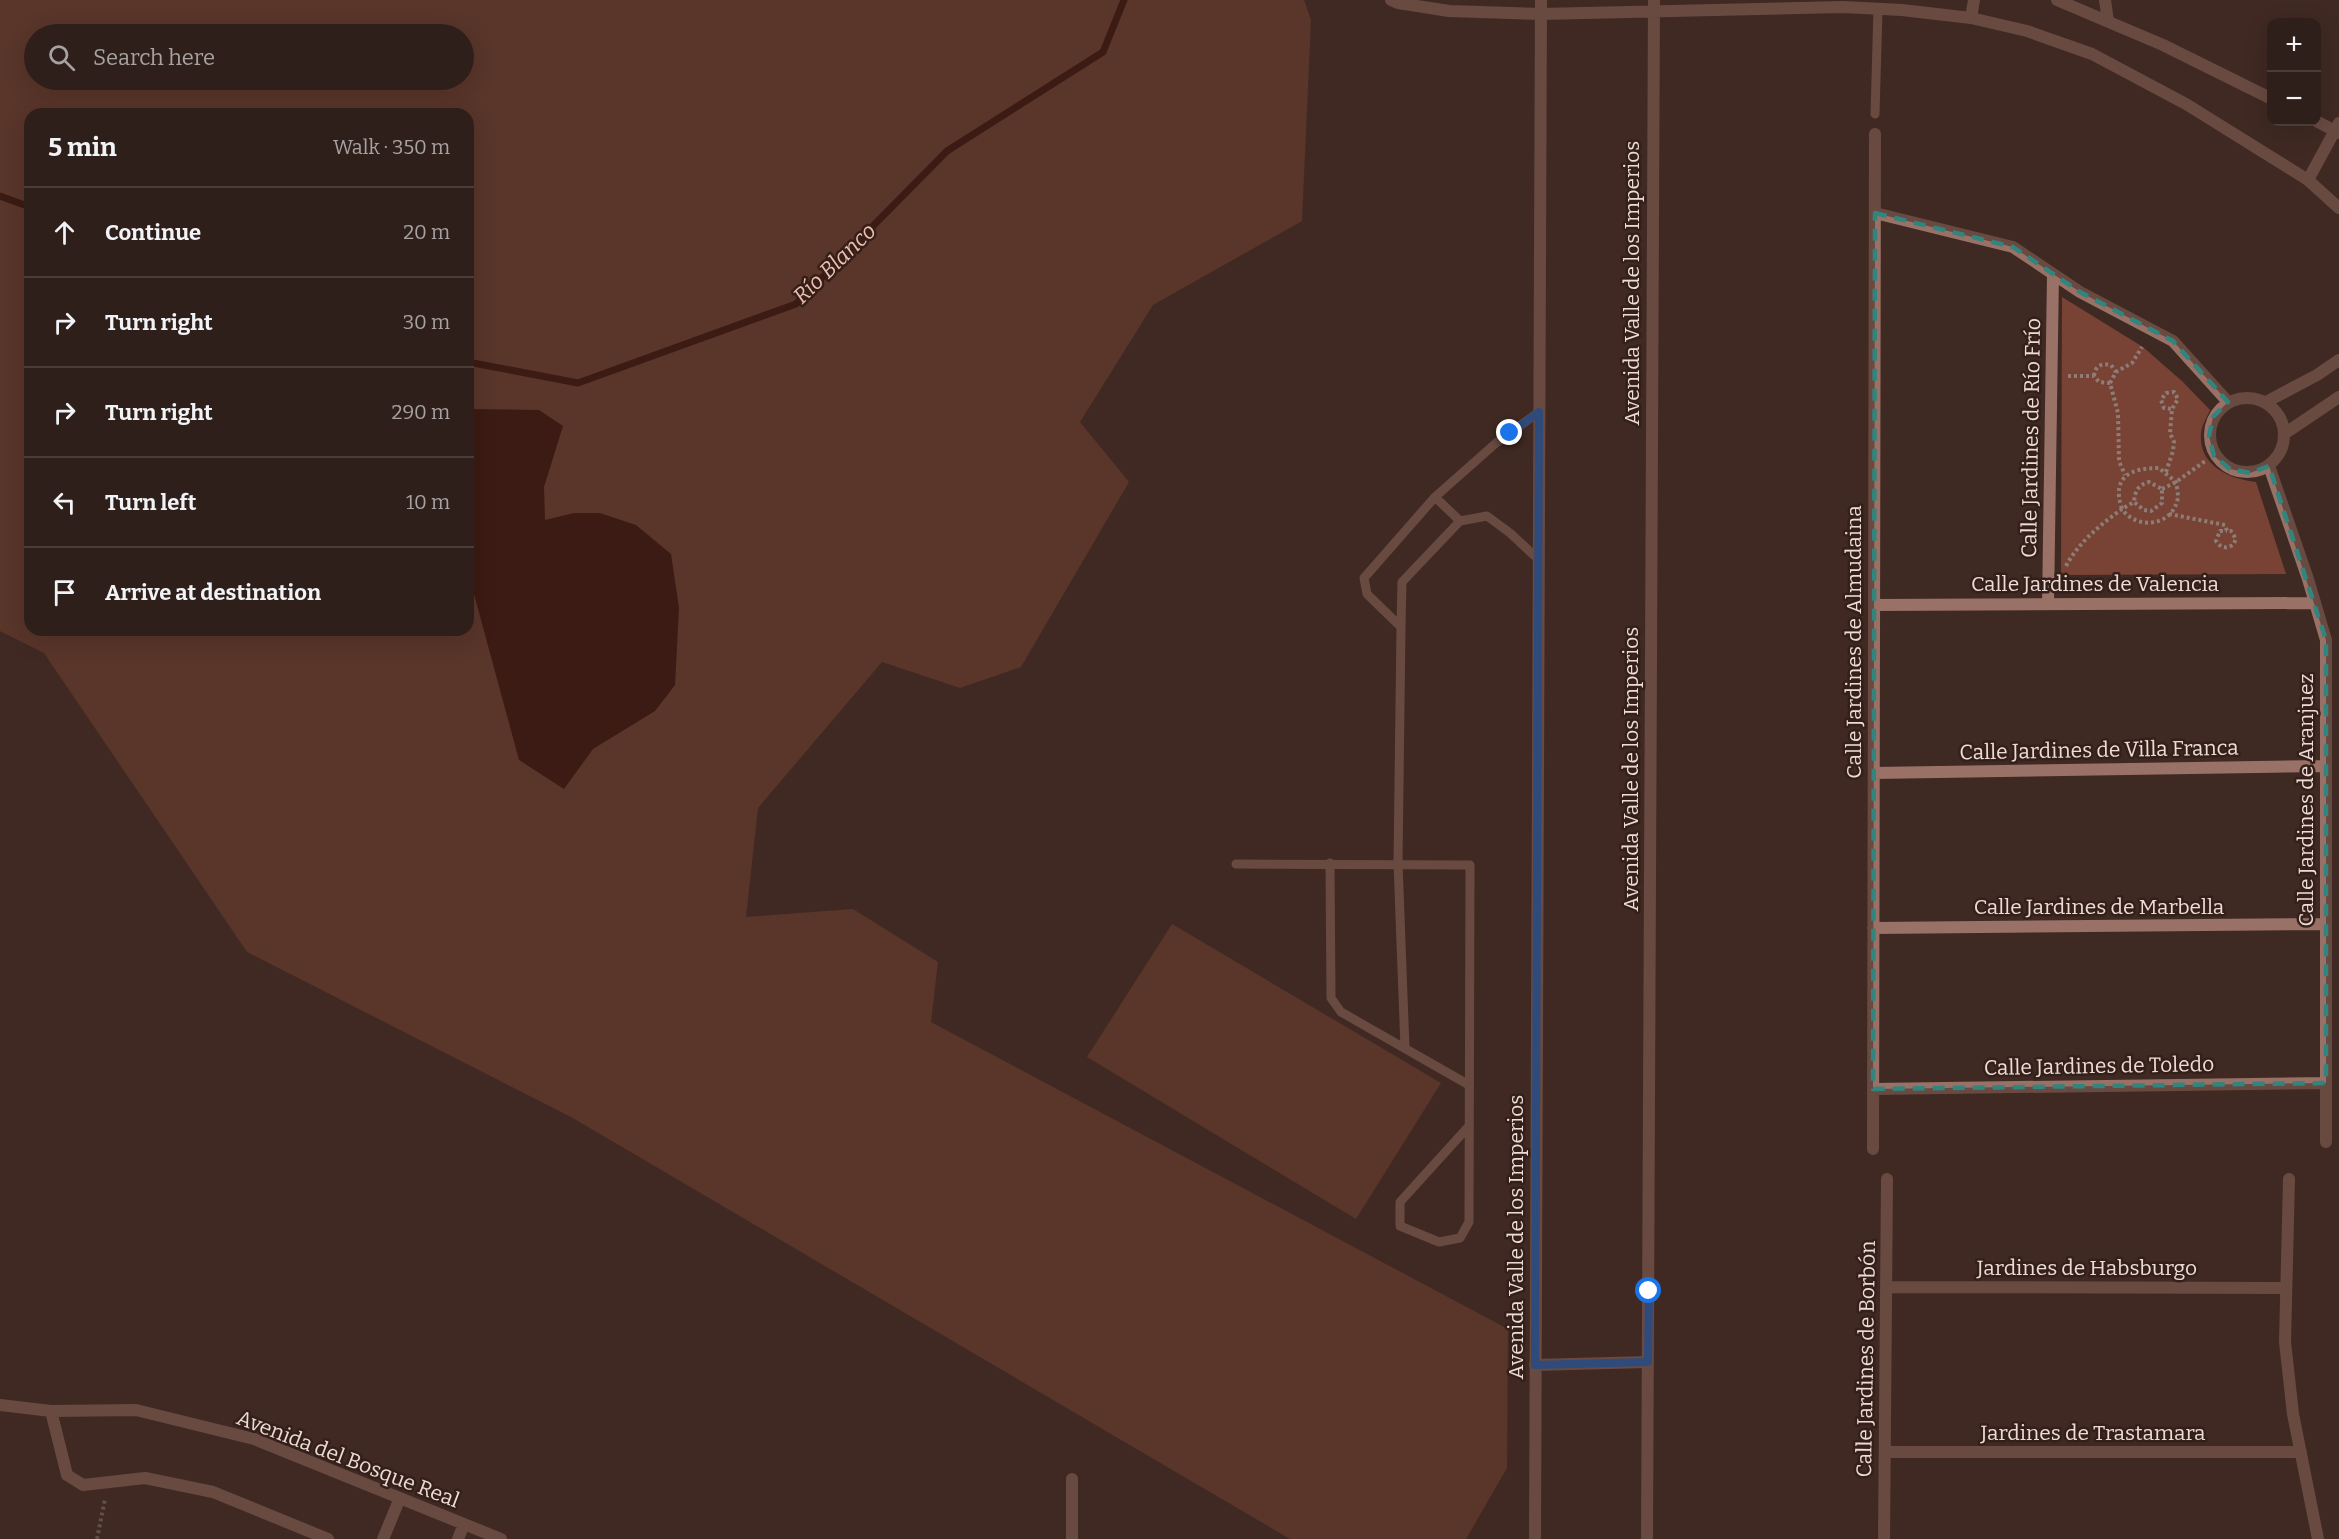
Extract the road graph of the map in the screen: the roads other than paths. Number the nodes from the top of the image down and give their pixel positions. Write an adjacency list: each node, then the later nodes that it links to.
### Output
1 (1391, 0): 8 (street)
2 (1541, 0): 8 (street, Avenida Valle de los Imperios)
3 (1974, 0): 9 (street)
4 (2057, 0): 10 (street)
5 (2105, 0): 10 (street)
6 (1654, 5): 7 (street); 8 (street); 52 (street, Avenida Valle de los Imperios)
7 (1878, 9): 9 (street); 12 (lane)
8 (1541, 14): 24 (street, Avenida Valle de los Imperios)
9 (1971, 18): 16 (street)
10 (2108, 21): 11 (street)
11 (2267, 97)
12 (1875, 114)
13 (2321, 123): 14 (street)
14 (2338, 129): 16 (street)
15 (1875, 134): 18 (street, Calle Jardines de Almudaina)
16 (2308, 180): 17 (street)
17 (2339, 208)
18 (1875, 213): 19 (street); 32 (street, Calle Jardines de Almudaina)
19 (2053, 274): 22 (street); 31 (street, Calle Jardines de Río Frío)
20 (2339, 360): 23 (street)
21 (2339, 397): 25 (street)
22 (2228, 402): 23 (street); 26 (street)
23 (2266, 402): 25 (street)
24 (1539, 412): 27 (lane); 29 (street, Avenida Valle de los Imperios)
25 (2284, 434): 26 (street)
26 (2269, 466): 30 (street, Calle Jardines de Aranjuez)
27 (1435, 496): 28 (lane); 33 (lane)
28 (1460, 521): 29 (lane); 33 (lane)
29 (1538, 560): 53 (street, Avenida Valle de los Imperios)
30 (2315, 603): 31 (street, Calle Jardines de Valencia); 34 (street, Calle Jardines de Aranjuez)
31 (2048, 604): 32 (street, Calle Jardines de Valencia)
32 (1874, 605): 35 (street, Calle Jardines de Almudaina)
33 (1401, 627): 37 (lane)
34 (2325, 766): 35 (street, Calle Jardines de Villa Franca); 39 (street, Calle Jardines de Aranjuez)
35 (1874, 773): 40 (street, Calle Jardines de Almudaina)
36 (1330, 863): 37 (lane); 38 (lane); 41 (lane)
37 (1398, 863): 41 (lane); 43 (lane)
38 (1236, 864)
39 (2326, 924): 40 (street, Calle Jardines de Marbella); 42 (street, Calle Jardines de Aranjuez)
40 (1873, 928): 44 (street, Calle Jardines de Almudaina)
41 (1405, 1048): 43 (lane)
42 (2326, 1083): 44 (street, Calle Jardines de Toledo); 46 (street, Calle Jardines de Aranjuez)
43 (1469, 1084): 45 (lane)
44 (1873, 1089): 47 (street, Calle Jardines de Almudaina)
45 (1469, 1126): 45 (lane)
46 (2326, 1142)
47 (1873, 1149)
48 (1887, 1179): 50 (street, Calle Jardines de Borbón)
49 (2289, 1179): 51 (street)
50 (1887, 1287): 51 (street, Jardines de Habsburgo); 56 (street, Calle Jardines de Borbón)
51 (2286, 1288): 57 (street)
52 (1648, 1362): 53 (street); 67 (street, Avenida Valle de los Imperios)
53 (1535, 1365): 66 (street, Avenida Valle de los Imperios)
54 (0, 1405): 55 (street, Avenida del Bosque Real)
55 (51, 1411): 59 (street, Avenida del Bosque Real); 61 (street)
56 (1885, 1452): 57 (street, Jardines de Trastamara); 68 (street, Calle Jardines de Borbón)
57 (2301, 1452): 69 (street)
58 (1072, 1479): 65 (street)
59 (400, 1498): 60 (street, Avenida del Bosque Real); 62 (street)
60 (464, 1524): 63 (street); 64 (street, Avenida del Bosque Real)
61 (328, 1539)
62 (383, 1539)
63 (458, 1539)
64 (501, 1539)
65 (1072, 1539)
66 (1535, 1539)
67 (1647, 1539)
68 (1884, 1539)
69 (2318, 1539)

